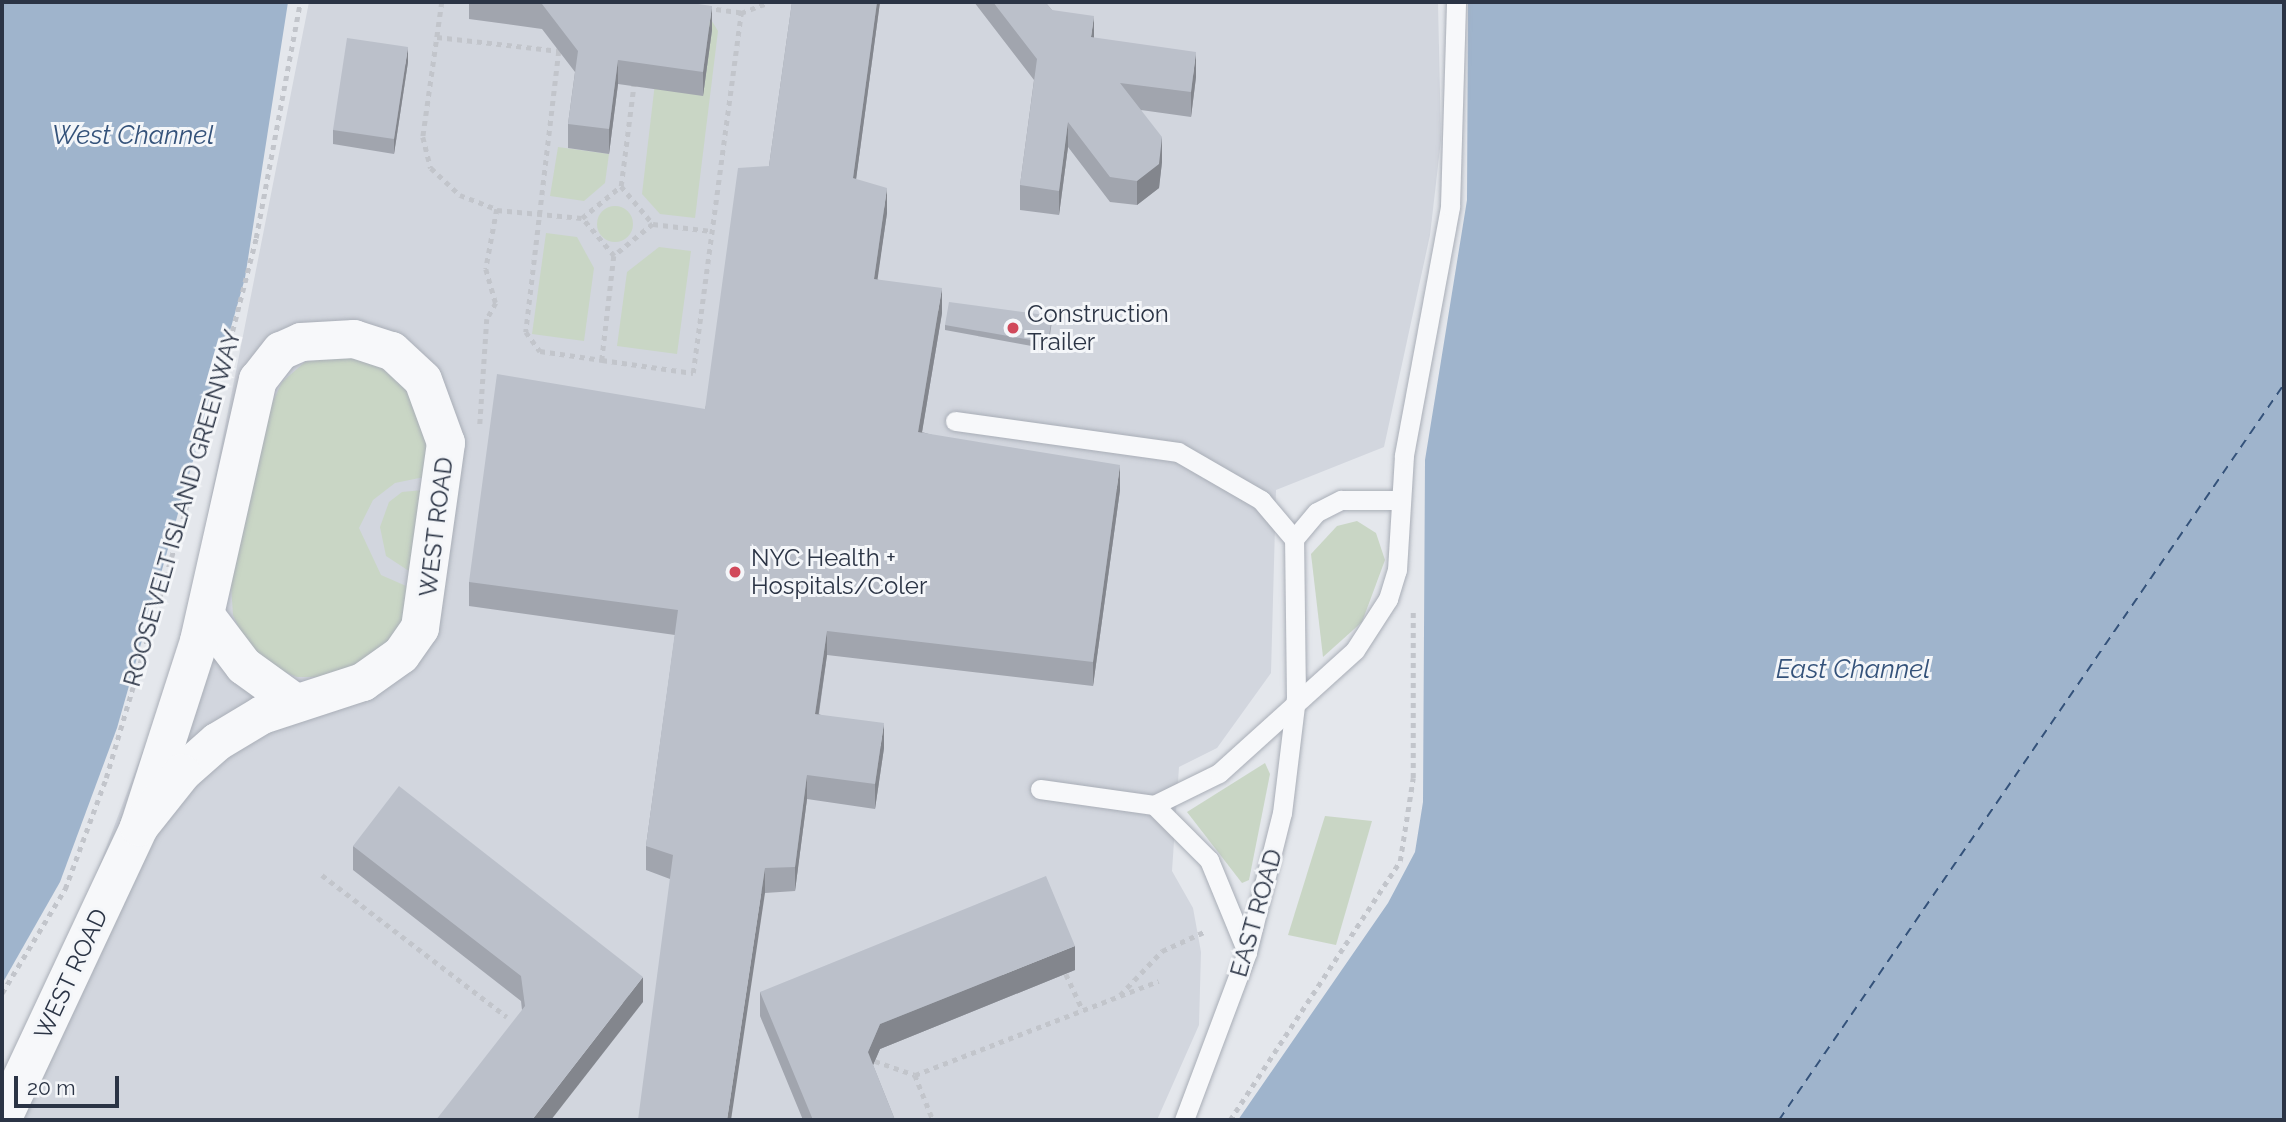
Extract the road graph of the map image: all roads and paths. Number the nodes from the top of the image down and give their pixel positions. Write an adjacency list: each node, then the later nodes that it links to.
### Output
1 (300, 2): 17 (path, ROOSEVELT ISLAND GREENWAY)
2 (442, 2): 7 (path)
3 (769, 2): 6 (path)
4 (1456, 2): 21 (lane)
5 (701, 8): 6 (path)
6 (741, 13): 14 (path)
7 (437, 37): 10 (path); 11 (path)
8 (635, 69): 9 (path)
9 (621, 186): 12 (path); 13 (path)
10 (497, 210): 11 (path); 19 (path)
11 (540, 214): 12 (path); 16 (path)
12 (582, 218): 15 (path)
13 (653, 224): 14 (path); 15 (path)
14 (712, 231): 16 (path)
15 (614, 256): 16 (path)
16 (602, 360)
17 (223, 367)
18 (956, 421): 22 (lane)
19 (478, 437)
20 (197, 469): 35 (path, ROOSEVELT ISLAND GREENWAY)
21 (1399, 500): 22 (lane); 25 (lane)
22 (1294, 538): 25 (lane, EAST ROAD)
23 (1413, 598): 44 (path)
24 (206, 616): 26 (street); 26 (street, WEST ROAD); 29 (street, WEST ROAD)
25 (1296, 698): 28 (lane); 32 (lane, EAST ROAD)
26 (294, 702): 29 (street, WEST ROAD)
27 (1040, 789): 28 (lane)
28 (1154, 805): 32 (lane)
29 (139, 827): 41 (street, WEST ROAD)
30 (322, 875): 38 (path)
31 (1206, 931): 36 (path)
32 (1247, 952): 43 (lane, EAST ROAD)
33 (1066, 974): 37 (path)
34 (1158, 981): 36 (path)
35 (2, 993)
36 (1120, 996): 37 (path)
37 (1083, 1010): 40 (path)
38 (507, 1017)
39 (874, 1061): 40 (path)
40 (915, 1075): 42 (path)
41 (2, 1120)
42 (933, 1120)
43 (1184, 1120)
44 (1230, 1120)

